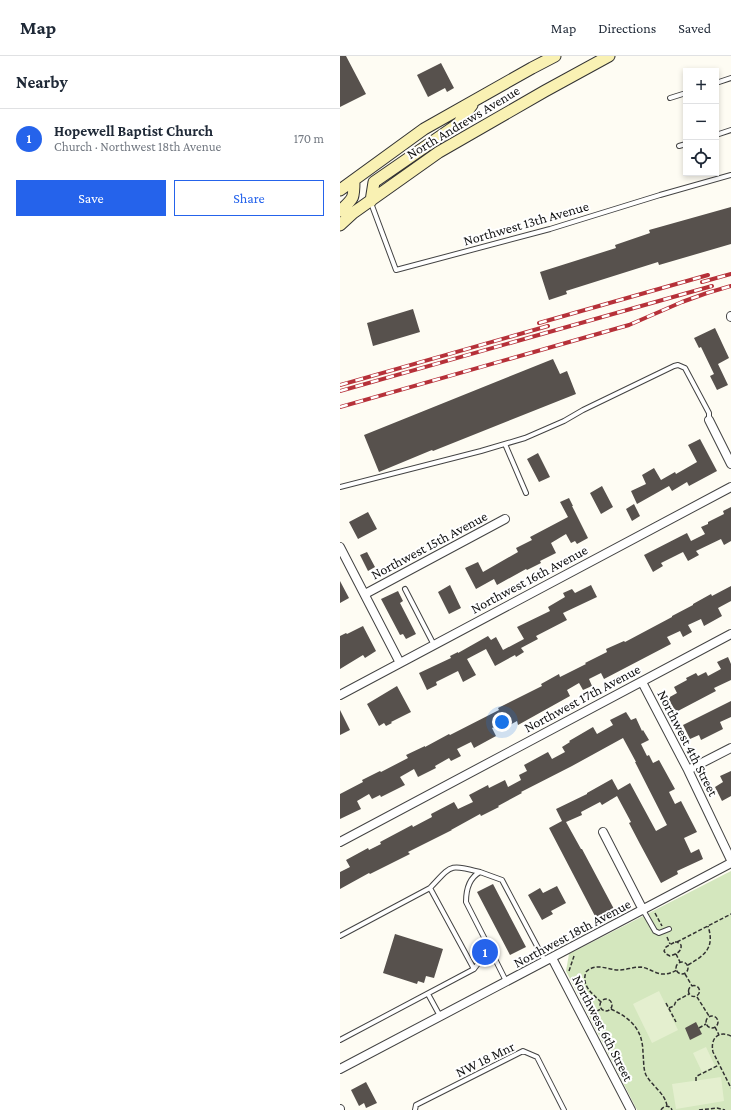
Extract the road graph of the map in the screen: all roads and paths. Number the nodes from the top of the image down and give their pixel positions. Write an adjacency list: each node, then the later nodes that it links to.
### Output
1 (555, 56): 7 (main road, North Andrews Avenue)
2 (609, 56): 15 (main road, North Andrews Avenue)
3 (731, 78): 4 (lane)
4 (719, 82)
5 (683, 94): 6 (lane)
6 (670, 98)
7 (476, 100): 13 (main road, North Andrews Avenue); 15 (main road)
8 (731, 130): 9 (lane)
9 (719, 134)
10 (683, 145): 11 (lane)
11 (679, 146)
12 (731, 175): 15 (lane, Northwest 13th Avenue)
13 (354, 180): 14 (main road, North Andrews Avenue); 16 (main road)
14 (340, 190)
15 (371, 201): 17 (main road, North Andrews Avenue)
16 (340, 211)
17 (340, 225)
18 (709, 420): 19 (lane); 20 (street)
19 (505, 444): 21 (lane); 23 (lane)
20 (731, 464)
21 (340, 487)
22 (731, 487): 29 (street, Northwest 16th Avenue)
23 (526, 493)
24 (505, 519): 27 (street, Northwest 15th Avenue)
25 (340, 547): 27 (street)
26 (405, 589): 29 (lane)
27 (365, 594): 30 (street)
28 (731, 634): 31 (street, Northwest 17th Avenue)
29 (434, 645): 30 (street, Northwest 16th Avenue)
30 (400, 663): 32 (street, Northwest 16th Avenue)
31 (642, 682): 34 (street, Northwest 4th Street); 36 (street, Northwest 17th Avenue)
32 (340, 695)
33 (731, 748): 34 (street)
34 (688, 770): 37 (street, Northwest 4th Street)
35 (603, 832): 40 (street)
36 (340, 842)
37 (731, 862): 40 (street, Northwest 18th Avenue)
38 (480, 872): 39 (lane); 48 (lane); 50 (lane)
39 (430, 888): 45 (lane); 53 (lane)
40 (645, 913): 41 (path); 44 (lane); 50 (street, Northwest 18th Avenue)
41 (655, 913)
42 (731, 914): 43 (path)
43 (708, 926): 46 (path); 52 (path)
44 (669, 929)
45 (340, 936)
46 (678, 942): 47 (path); 47 (path)
47 (676, 954): 51 (path)
48 (493, 955): 53 (lane); 57 (lane)
49 (573, 956): 55 (path)
50 (549, 960): 57 (street, Northwest 18th Avenue); 84 (street, Northwest 6th Street)
51 (680, 962): 52 (path); 54 (path)
52 (688, 965): 56 (path)
53 (474, 969): 59 (lane)
54 (677, 970): 56 (path); 62 (path)
55 (569, 971)
56 (685, 973): 58 (path)
57 (507, 982): 69 (street, Northwest 18th Avenue)
58 (692, 986): 60 (path); 61 (path)
59 (428, 994): 69 (lane); 76 (lane)
60 (689, 994): 61 (path); 64 (path)
61 (697, 997): 68 (path)
62 (601, 1002): 65 (path); 66 (path)
63 (666, 1003): 64 (path)
64 (669, 1008): 70 (path)
65 (601, 1009): 66 (path); 67 (path)
66 (611, 1009): 81 (path)
67 (591, 1014)
68 (709, 1016): 71 (path); 72 (path)
69 (440, 1017): 78 (street, Northwest 18th Avenue)
70 (676, 1022)
71 (706, 1024): 72 (path); 73 (path)
72 (715, 1027): 74 (path)
73 (699, 1028)
74 (719, 1035): 75 (path); 77 (path)
75 (731, 1036)
76 (340, 1040)
77 (719, 1065): 79 (path); 80 (path)
78 (340, 1069)
79 (696, 1081)
80 (731, 1088)
81 (667, 1106): 85 (path); 86 (path)
82 (415, 1110): 83 (lane, NW 18 Mnr)
83 (564, 1110)
84 (631, 1110)
85 (661, 1110)
86 (672, 1110)
87 (699, 1110): 88 (path)
88 (725, 1110)

